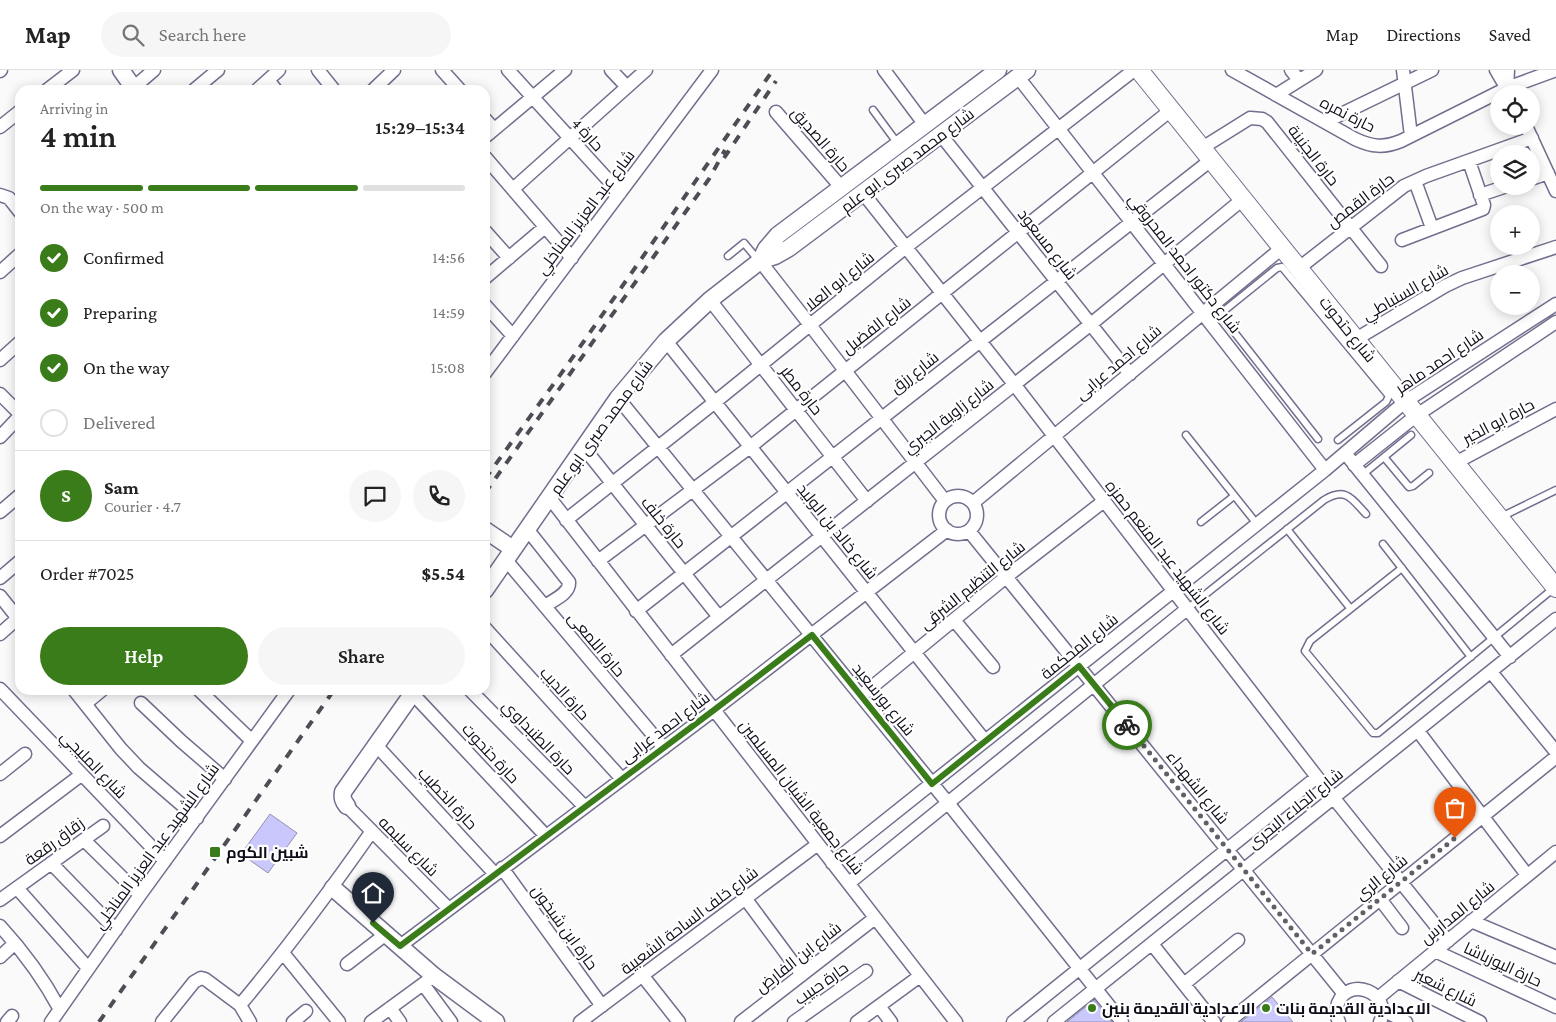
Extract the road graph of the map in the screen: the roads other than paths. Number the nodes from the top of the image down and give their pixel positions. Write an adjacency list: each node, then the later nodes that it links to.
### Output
1 (73, 70): 26 (street)
2 (121, 70): 27 (street)
3 (154, 70): 28 (street)
4 (218, 70): 29 (street)
5 (279, 70): 30 (street)
6 (318, 70): 31 (street)
7 (394, 70): 32 (street)
8 (442, 70): 33 (street)
9 (508, 70): 39 (street, حارة 4)
10 (565, 70): 39 (street)
11 (611, 70): 37 (street)
12 (646, 70): 37 (street)
13 (712, 70): 70 (street, شارع عبد العزيز المناخلي)
14 (998, 70): 46 (street, شارع محمد صبرى ابو علم)
15 (1232, 70): 38 (street, حارة نمره)
16 (1316, 70): 24 (street)
17 (1432, 70): 25 (street)
18 (1496, 70): 34 (street)
19 (1508, 70): 35 (street)
20 (1556, 70): 36 (street, حارة نمره)
21 (888, 71): 46 (street)
22 (1141, 71): 42 (main road, شارع حتحوت); 48 (street, شارع ابو العلا)
23 (1023, 73): 48 (street, شارع دكتور احمد المحروقي); 50 (street, شارع محمد صبرى ابو علم)
24 (1295, 75): 38 (street)
25 (1404, 76): 45 (street); 52 (street)
26 (54, 85)
27 (131, 85)
28 (138, 85)
29 (200, 85)
30 (272, 85)
31 (330, 85)
32 (381, 85)
33 (456, 85)
34 (1505, 85)
35 (1509, 85)
36 (1522, 85)
37 (627, 87): 53 (street)
38 (1276, 95): 45 (street, حارة نمره)
39 (533, 97): 49 (street); 53 (street, حارة 4)
40 (1490, 100): 52 (street, حارة نمره)
41 (873, 110): 55 (lane)
42 (1171, 110): 56 (main road, شارع حتحوت); 60 (street, شارع الفضيل)
43 (776, 112): 64 (street, حارة الصديق)
44 (15, 115): 47 (street)
45 (1325, 122): 52 (street, حارة نمره)
46 (925, 125): 55 (street, شارع محمد صبرى ابو علم)
47 (0, 127)
48 (1058, 128): 60 (street, شارع دكتور احمد المحروقي); 65 (street, شارع ابو العلا)
49 (490, 133)
50 (941, 135): 57 (street, شارع محمد صبرى ابو علم); 65 (street, شارع مسعود)
51 (1530, 135): 54 (street)
52 (1411, 136)
53 (570, 138): 66 (street); 70 (street, حارة 4)
54 (1532, 138): 58 (street, حارة القمص); 61 (street)
55 (898, 144): 57 (street); 64 (street, شارع محمد صبرى ابو علم)
56 (1207, 154): 73 (main road, شارع حتحوت); 75 (street, شارع رزق); 77 (street, حارة الجنينة)
57 (909, 158): 68 (street, شارع محمد صبرى ابو علم)
58 (1469, 161): 63 (street, حارة القمص); 72 (street)
59 (490, 163): 66 (street)
60 (1093, 173): 75 (street, شارع دكتور احمد المحروقي); 79 (street, شارع الفضيل)
61 (1548, 173): 62 (street); 67 (street)
62 (1540, 175)
63 (1415, 180): 77 (street, حارة القمص); 78 (street)
64 (841, 187): 89 (street, شارع محمد صبرى ابو علم)
65 (982, 187): 79 (street, شارع مسعود); 82 (street, شارع ابو العلا)
66 (513, 189): 76 (street)
67 (1556, 191)
68 (863, 192): 82 (street, شارع الشهيد عبد المنعم حمزه); 89 (street, شارع محمد صبرى ابو علم)
69 (1490, 192): 72 (street)
70 (620, 193): 87 (street, شارع عبد العزيز المناخلي)
71 (0, 195): 74 (street)
72 (1480, 195): 78 (street)
73 (1243, 199): 88 (main road, شارع حتحوت); 90 (street, شارع زاوية الجبري)
74 (15, 206)
75 (1132, 222): 90 (street, شارع دكتور احمد المحروقي); 94 (street, شارع رزق)
76 (545, 227): 86 (street); 87 (street)
77 (1350, 227): 88 (street, حارة القمص); 91 (street, حارة الجنينة)
78 (1432, 228): 81 (street)
79 (1018, 233): 94 (street, شارع مسعود); 95 (street, شارع الفضيل)
80 (490, 237): 86 (street)
81 (1402, 240)
82 (906, 247): 95 (street, شارع الشهيد عبد المنعم حمزه); 103 (street, شارع ابو العلا)
83 (1556, 247): 105 (street, شارع السنباطي)
84 (728, 256): 89 (lane)
85 (15, 258): 92 (street)
86 (508, 258): 93 (street)
87 (572, 258): 104 (street, شارع عبد العزيز المناخلي)
88 (1289, 260): 98 (street, شارع احمد عرابى); 98 (lane); 105 (main road, شارع حتحوت); 129 (lane)
89 (760, 261): 96 (street, شارع محمد صبرى ابو علم); 103 (street)
90 (1164, 264): 100 (street, شارع دكتور احمد المحروقي); 102 (street, شارع زاوية الجبري)
91 (1381, 266)
92 (0, 272)
93 (490, 274)
94 (1057, 281): 102 (street, شارع مسعود); 107 (street, شارع رزق)
95 (942, 294): 107 (street, شارع الشهيد عبد المنعم حمزه); 112 (street, شارع الفضيل)
96 (710, 300): 106 (street, شارع محمد صبرى ابو علم); 110 (street, حارة مطر)
97 (1556, 304): 118 (street, شارع احمد ماهر)
98 (1217, 309): 100 (street, شارع احمد عرابى); 128 (lane)
99 (490, 311): 104 (street)
100 (1203, 313): 113 (street, شارع احمد عرابى); 138 (street, شارع دكتور احمد المحروقي)
101 (1556, 322): 118 (street, شارع احمد ماهر)
102 (1091, 324): 113 (street, شارع مسعود); 114 (street, شارع زاوية الجبري)
103 (810, 325): 110 (street, شارع ابو العلا); 112 (street)
104 (513, 336): 111 (street, شارع عبد العزيز المناخلي)
105 (1356, 339): 118 (main road, شارع حتحوت)
106 (666, 341): 116 (street, شارع محمد صبرى ابو علم); 117 (street, شارع خالد بن الوليد)
107 (980, 341): 114 (street, شارع الشهيد عبد المنعم حمزه); 122 (street, شارع رزق)
108 (15, 346): 109 (street)
109 (0, 360)
110 (761, 365): 117 (street, شارع ابو العلا); 121 (street, حارة مطر)
111 (490, 366)
112 (846, 370): 121 (street, شارع الفضيل); 122 (street)
113 (1130, 374): 126 (street, شارع احمد عرابى)
114 (1014, 384): 126 (street, شارع الشهيد عبد المنعم حمزه); 136 (street, شارع زاوية الجبري)
115 (0, 394): 120 (street)
116 (618, 398): 131 (street, شارع بورسعيد); 132 (street, شارع محمد صبرى ابو علم)
117 (715, 402): 130 (street, شارع خالد بن الوليد); 131 (street, شارع ابو العلا)
118 (1412, 408): 133 (street, شارع احمد ماهر); 137 (main road, شارع حتحوت); 139 (street, شارع احمد ماهر)
119 (1556, 409): 137 (street, حارة ابو الخير)
120 (15, 410)
121 (796, 410): 130 (street, شارع الفضيل); 134 (street, حارة مطر)
122 (882, 418): 134 (street, شارع رزق); 136 (street)
123 (15, 420): 127 (street)
124 (1186, 435): 145 (lane)
125 (1412, 435): 135 (lane)
126 (1054, 436): 150 (street, شارع الشهيد عبد المنعم حمزه); 151 (street, شارع احمد عرابى)
127 (0, 437)
128 (1318, 439)
129 (1338, 440)
130 (750, 446): 142 (street, شارع الفضيل); 144 (street, شارع خالد بن الوليد)
131 (658, 447): 141 (street, شارع ابو العلا); 142 (street, شارع بورسعيد)
132 (584, 448): 141 (street, حارة خلف); 146 (street, شارع محمد صبرى ابو علم)
133 (1345, 453): 138 (street, شارع المحكمة); 139 (street)
134 (833, 456): 144 (street, شارع رزق); 148 (street, حارة مطر)
135 (1384, 457): 139 (lane); 140 (lane)
136 (916, 462): 148 (street, شارع زاوية الجبري); 149 (street)
137 (1455, 463): 154 (main road, شارع حتحوت)
138 (1325, 470): 157 (street, شارع المحكمة)
139 (1358, 470): 192 (street)
140 (1429, 473)
141 (611, 483): 155 (street, شارع ابو العلا); 158 (street, حارة خلف)
142 (693, 490): 158 (street, شارع الفضيل); 164 (street, شارع بورسعيد)
143 (1556, 490): 154 (lane)
144 (787, 493): 164 (street, شارع رزق); 165 (street, شارع خالد بن الوليد)
145 (1234, 496): 156 (lane); 157 (lane)
146 (550, 497): 155 (street, شارع جمعية الشبان المسلمين); 159 (street, شارع محمد صبرى ابو علم)
147 (15, 499): 152 (street)
148 (867, 501): 165 (street, شارع زاوية الجبري)
149 (945, 501): 151 (street); 161 (street)
150 (1104, 501): 172 (street, شارع التنظيم الشرقى); 177 (street, شارع الشهيد عبد المنعم حمزه)
151 (974, 502): 162 (street)
152 (0, 512)
153 (1366, 514): 160 (lane)
154 (1500, 518): 176 (main road, شارع حتحوت)
155 (566, 520): 168 (street, شارع جمعية الشبان المسلمين)
156 (1201, 522)
157 (1257, 524): 177 (street, شارع المحكمة)
158 (646, 525): 168 (street, شارع الفضيل); 171 (street, حارة خلف)
159 (527, 529): 167 (street, شارع محمد صبرى ابو علم); 180 (street)
160 (1286, 529): 181 (lane); 182 (lane)
161 (947, 530): 162 (street); 178 (street, شارع احمد عرابى)
162 (969, 531): 172 (street, شارع الشهداء)
163 (490, 535): 167 (street)
164 (731, 536): 171 (street, شارع رزق); 174 (street, شارع بورسعيد)
165 (822, 536): 174 (street, شارع زاوية الجبري); 178 (street, شارع خالد بن الوليد)
166 (1384, 544): 170 (lane)
167 (509, 555): 175 (street, شارع محمد صبرى ابو علم); 180 (street, حارة اللمعى)
168 (598, 561): 183 (street, شارع جمعية الشبان المسلمين)
169 (15, 565): 173 (street)
170 (1402, 568): 181 (lane); 195 (lane)
171 (684, 573): 183 (street, شارع رزق); 185 (street, حارة خلف)
172 (1006, 577): 187 (street, شارع التنظيم الشرقى); 197 (street, شارع الشهداء)
173 (0, 578)
174 (766, 580): 185 (street, شارع زاوية الجبري); 191 (street, شارع بورسعيد)
175 (490, 583)
176 (1556, 588): 192 (lane)
177 (1173, 591): 182 (street, شارع الشهيد عبد المنعم حمزه); 197 (street, شارع المحكمة)
178 (866, 593): 191 (street, شارع احمد عرابى); 193 (street, شارع خالد بن الوليد)
179 (0, 596): 184 (street)
180 (545, 606): 217 (street, حارة اللمعى)
181 (1350, 608): 195 (lane)
182 (1187, 609): 200 (street); 223 (street, شارع الشهيد عبد المنعم حمزه)
183 (636, 611): 194 (street, شارع جمعية الشبان المسلمين)
184 (15, 615)
185 (719, 617): 194 (street, شارع زاوية الجبري)
186 (1556, 619): 196 (street, شارع الجلاء البحرى)
187 (954, 620): 193 (street, شارع التنظيم الشرقى); 198 (street)
188 (15, 623): 189 (street)
189 (0, 634)
190 (490, 634): 225 (street, حارة الديب)
191 (812, 635): 208 (street, شارع بورسعيد); 212 (street, شارع احمد عرابى)
192 (1494, 638): 195 (lane); 196 (street)
193 (914, 652): 208 (street, شارع التنظيم الشرقى); 215 (street, شارع خالد بن الوليد)
194 (671, 655): 212 (street, شارع جمعية الشبان المسلمين)
195 (1471, 657)
196 (1510, 657): 199 (street, شارع الجلاء البحرى)
197 (1079, 666): 200 (street, شارع الشهداء); 215 (street, شارع المحكمة)
198 (993, 667)
199 (1491, 672): 213 (street, شارع الجلاء البحرى); 218 (street)
200 (1094, 685): 228 (street); 239 (street, شارع الشهداء)
201 (78, 695): 211 (street)
202 (96, 695): 211 (street)
203 (204, 695): 214 (street)
204 (285, 695): 214 (street, شارع الشهيد عبد العزيز المناخلي)
205 (411, 695): 216 (street)
206 (416, 695): 236 (street, حارة حتحوت)
207 (475, 695): 230 (street, حارة الطنبداوي)
208 (861, 696): 226 (street, شارع بورسعيد)
209 (3, 697): 222 (street, شارع المليجي)
210 (141, 703): 224 (street)
211 (85, 704): 232 (street)
212 (714, 710): 217 (street, شارع احمد عرابى); 238 (street, شارع جمعية الشبان المسلمين)
213 (1418, 730): 227 (street, شارع الجلاء البحرى); 231 (street)
214 (252, 741): 224 (street, شارع الشهيد عبد العزيز المناخلي)
215 (985, 741): 226 (street, شارع المحكمة)
216 (376, 745): 229 (street); 245 (street, حارة الخطيب)
217 (664, 748): 225 (street, شارع احمد عرابى)
218 (1556, 752)
219 (25, 754): 221 (street)
220 (1556, 757): 231 (street, شارع الري)
221 (0, 774)
222 (81, 775): 235 (street); 241 (street, شارع المليجي)
223 (1317, 777): 227 (street, شارع الشهيد عبد المنعم حمزه); 239 (street, شارع الجلاء البحرى)
224 (225, 779): 232 (street, شارع الشهيد عبد العزيز المناخلي)
225 (622, 779): 230 (street, شارع احمد عرابى)
226 (932, 784): 228 (street, شارع بورسعيد); 243 (street, شارع المحكمة)
227 (1334, 798): 244 (street, شارع الجلاء البحرى); 247 (street, شارع الشهيد عبد المنعم حمزه)
228 (948, 803): 248 (street); 274 (street, شارع بورسعيد)
229 (347, 806): 234 (street, شارع سليمه)
230 (584, 807): 236 (street, شارع احمد عرابى)
231 (1482, 816): 246 (street); 247 (street, شارع الري)
232 (196, 818): 241 (street, شارع الشهيد عبد العزيز المناخلي)
233 (103, 826): 237 (street, زقاق رقعة)
234 (372, 831): 250 (street); 255 (street, شارع سليمه)
235 (0, 836)
236 (546, 836): 245 (street, شارع احمد عرابى)
237 (84, 840): 242 (street, زقاق رقعة); 251 (street)
238 (818, 844): 243 (street, شارع جمعية الشبان المسلمين); 252 (street, شارع خلف الساحة الشعبية)
239 (1228, 850): 244 (street, شارع الشهداء); 274 (street, شارع الجلاء البحرى)
240 (1556, 852): 246 (street, شارع المدارس)
241 (165, 861): 251 (street, شارع الشهيد عبد العزيز المناخلي)
242 (51, 863): 249 (street, زقاق رقعة); 260 (street)
243 (832, 863): 248 (street, شارع جمعية الشبان المسلمين)
244 (1244, 870): 265 (street, شارع الجلاء البحرى); 269 (street, شارع الشهداء)
245 (498, 871): 255 (street, شارع احمد عرابى); 286 (street, حارة ابن شيخون)
246 (1527, 875): 257 (street, شارع المدارس)
247 (1401, 882): 253 (street, شارع الري); 263 (street, شارع الشهيد عبد المنعم حمزه)
248 (848, 883): 256 (street, شارع جمعية الشبان المسلمين)
249 (17, 888): 254 (street, زقاق رقعة); 273 (street)
250 (332, 888): 261 (street); 268 (street)
251 (140, 895): 260 (street, شارع الشهيد عبد العزيز المناخلي)
252 (745, 898): 276 (street, شارع خلف الساحة الشعبية); 277 (street)
253 (1380, 899): 259 (street); 269 (street, شارع الري)
254 (0, 900)
255 (448, 908): 266 (street, شارع احمد عرابى)
256 (875, 918): 277 (street, شارع ابن الفارض); 278 (street, شارع جمعية الشبان المسلمين)
257 (1471, 921): 263 (street, شارع المدارس); 271 (street)
258 (0, 926): 264 (street)
259 (1402, 928)
260 (116, 930): 273 (street, شارع الشهيد عبد العزيز المناخلي)
261 (386, 934): 266 (street); 272 (street)
262 (1238, 940): 281 (street)
263 (1448, 941): 267 (street, شارع المدارس)
264 (15, 943): 270 (street); 289 (street)
265 (1152, 944): 281 (street); 282 (street, شارع الجلاء البحرى)
266 (400, 946): 279 (street)
267 (1435, 951): 280 (street, شارع المدارس); 288 (street, حارة اليوزباشا)
268 (283, 953): 285 (street); 298 (street)
269 (1312, 954): 283 (street, شارع الشهداء); 313 (street, شارع الري)
270 (0, 957)
271 (1556, 957)
272 (347, 964)
273 (88, 968): 289 (street, شارع الشهيد عبد العزيز المناخلي)
274 (1079, 969): 282 (street, شارع بورسعيد); 309 (street, شارع الجلاء البحرى)
275 (866, 971): 305 (street, حارة حبيب)
276 (642, 975): 286 (street, شارع خلف الساحة الشعبية); 304 (street)
277 (802, 975): 293 (street, شارع ابن الفارض)
278 (920, 976): 287 (street); 308 (street, شارع جمعية الشبان المسلمين)
279 (429, 980): 290 (street); 301 (street); 302 (street)
280 (1398, 981): 284 (street, شارع المدارس); 316 (street, شارع شعير)
281 (1184, 984): 312 (street)
282 (1095, 989): 310 (street, شارع الجلاء البحرى); 311 (street, شارع بورسعيد)
283 (1344, 994): 284 (street); 314 (street)
284 (1378, 998): 292 (street)
285 (240, 1005): 295 (street); 296 (street)
286 (602, 1006): 303 (street, شارع خلف الساحة الشعبية)
287 (879, 1006): 306 (street); 307 (street)
288 (1556, 1007)
289 (59, 1008): 294 (street, شارع الشهيد عبد العزيز المناخلي)
290 (390, 1008): 299 (street); 300 (street)
291 (306, 1011): 297 (street)
292 (1381, 1016): 315 (street)
293 (748, 1021)
294 (51, 1022)
295 (162, 1022)
296 (250, 1022)
297 (293, 1022)
298 (339, 1022)
299 (371, 1022)
300 (400, 1022)
301 (451, 1022)
302 (496, 1022)
303 (580, 1022)
304 (679, 1022)
305 (794, 1022)
306 (858, 1022)
307 (891, 1022)
308 (956, 1022)
309 (1013, 1022)
310 (1054, 1022)
311 (1122, 1022)
312 (1214, 1022)
313 (1228, 1022)
314 (1340, 1022)
315 (1406, 1022)
316 (1480, 1022)

